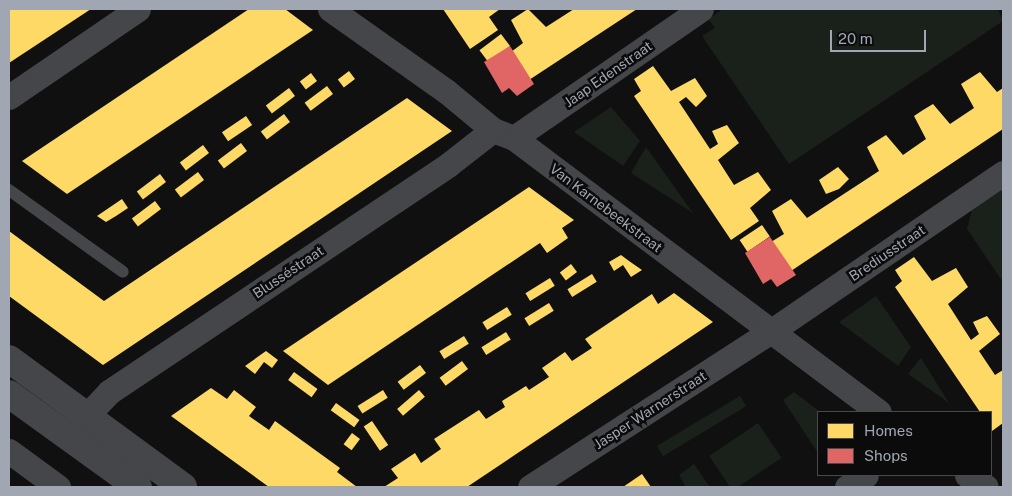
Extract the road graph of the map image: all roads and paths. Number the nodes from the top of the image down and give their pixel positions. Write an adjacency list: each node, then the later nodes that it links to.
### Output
1 (138, 9): 4 (street)
2 (330, 9): 5 (street, Van Karnebeekstraat)
3 (701, 9): 5 (street, Jaap Edenstraat)
4 (9, 97)
5 (503, 134): 9 (street, Van Karnebeekstraat); 13 (street, Blusséstraat)
6 (1003, 173): 9 (street, Brediusstraat)
7 (9, 190): 8 (lane)
8 (123, 272)
9 (770, 332): 12 (street, Van Karnebeekstraat); 21 (street, Jasper Warnerstraat)
10 (9, 359): 13 (street)
11 (9, 394): 14 (street)
12 (878, 411)
13 (85, 414): 14 (street, Blusséstraat); 20 (street)
14 (68, 437): 19 (street)
15 (9, 451): 18 (street)
16 (864, 476): 22 (street)
17 (969, 476): 23 (street)
18 (45, 484)
19 (138, 487)
20 (183, 487)
21 (530, 487)
22 (847, 487)
23 (986, 487)

